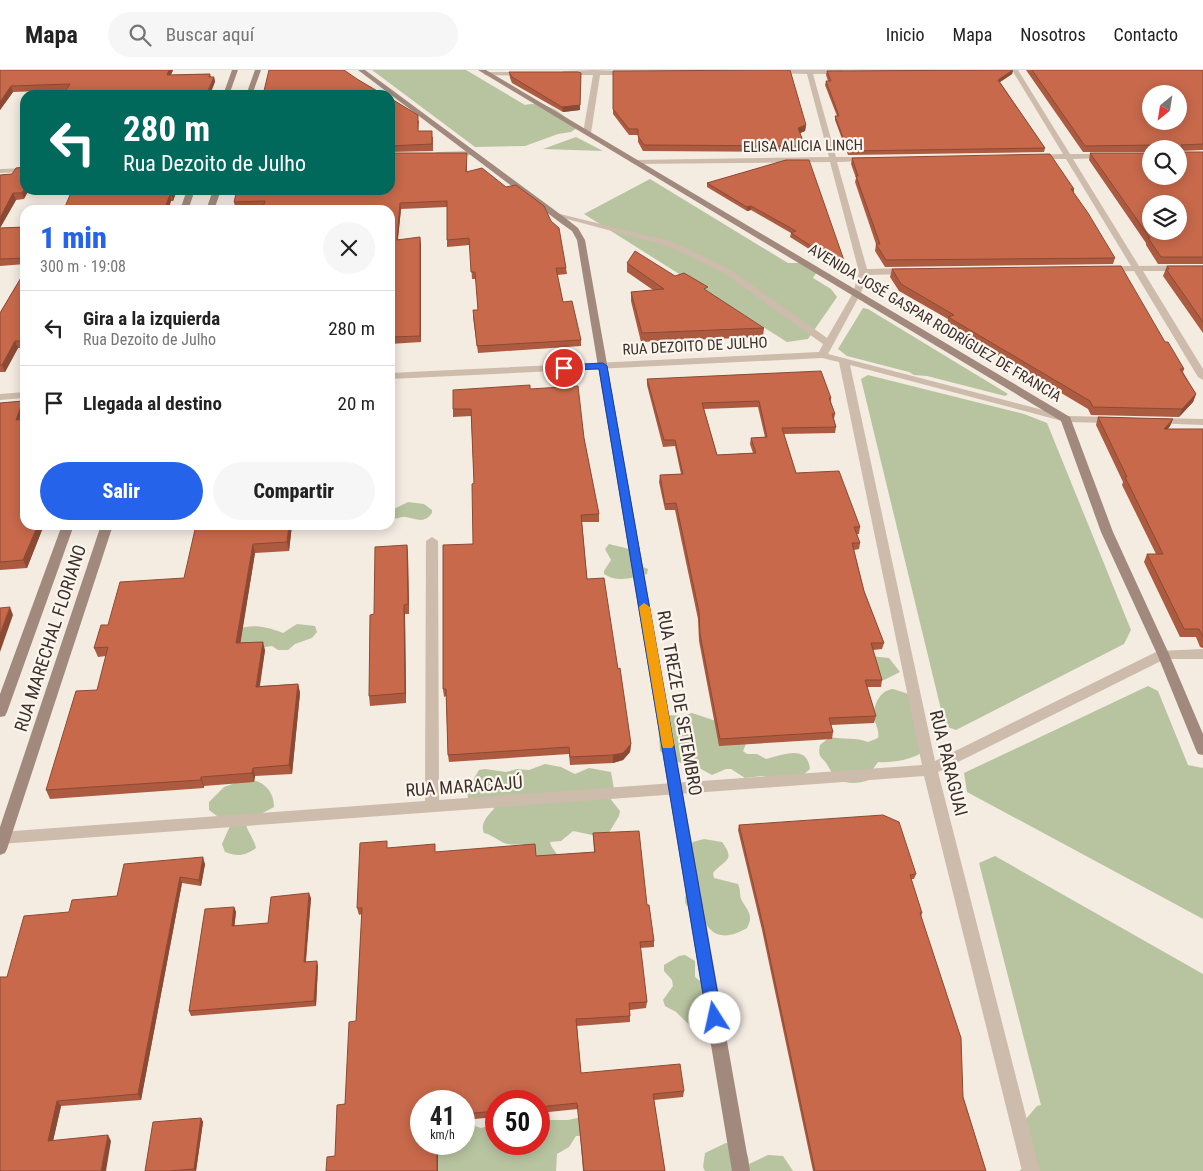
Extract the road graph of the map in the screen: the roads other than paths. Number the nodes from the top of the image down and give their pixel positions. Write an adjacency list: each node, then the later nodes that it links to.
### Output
1 (235, 70): 14 (main road)
2 (258, 70): 15 (main road)
3 (361, 70): 16 (main road)
4 (1004, 70): 5 (street)
5 (1015, 70): 21 (street)
6 (809, 71): 9 (street); 10 (street); 24 (street)
7 (484, 72): 12 (street); 18 (main road, AVENIDA JOSÉ GASPAR RODRÍGUEZ DE FRANCIA)
8 (597, 72): 11 (street); 13 (street); 18 (street)
9 (764, 72)
10 (848, 72)
11 (634, 73)
12 (537, 74)
13 (557, 74)
14 (228, 90)
15 (251, 90)
16 (387, 90)
17 (395, 96): 19 (main road)
18 (587, 133): 26 (main road, AVENIDA JOSÉ GASPAR RODRÍGUEZ DE FRANCIA)
19 (470, 153): 20 (street); 29 (main road)
20 (426, 155)
21 (1068, 156): 22 (street); 23 (street); 30 (street)
22 (1118, 156)
23 (1028, 157)
24 (834, 159): 25 (street, ELISA ALICIA LINCH); 26 (street, ELISA ALICIA LINCH); 34 (street)
25 (873, 159)
26 (635, 162): 35 (main road, AVENIDA JOSÉ GASPAR RODRÍGUEZ DE FRANCIA)
27 (20, 170): 28 (street)
28 (0, 171)
29 (556, 215): 36 (street); 39 (main road, RUA TREZE DE SETEMBRO)
30 (1137, 268): 31 (street); 32 (street); 41 (street)
31 (1203, 268)
32 (1097, 269)
33 (921, 271): 34 (street)
34 (863, 272): 35 (street)
35 (857, 293): 36 (street); 44 (main road, AVENIDA JOSÉ GASPAR RODRÍGUEZ DE FRANCIA)
36 (828, 343): 37 (street)
37 (822, 355): 38 (street); 39 (street, RUA DEZOITO DE JULHO)
38 (844, 362): 44 (street); 55 (street, RUA PARAGUAI)
39 (603, 366): 40 (street, RUA DEZOITO DE JULHO); 56 (main road, RUA TREZE DE SETEMBRO)
40 (395, 376)
41 (1203, 377)
42 (20, 395): 43 (street)
43 (0, 397)
44 (1066, 419): 45 (street); 51 (main road, AVENIDA JOSÉ GASPAR RODRÍGUEZ DE FRANCIA)
45 (1125, 420)
46 (1144, 421): 47 (street)
47 (1203, 422)
48 (66, 530): 53 (main road, RUA MARECHAL FLORIANO)
49 (105, 530): 58 (main road, RUA MARECHAL FLORIANO)
50 (432, 541): 57 (street)
51 (1163, 654): 52 (street); 54 (main road, AVENIDA JOSÉ GASPAR RODRÍGUEZ DE FRANCIA); 55 (street)
52 (1203, 654)
53 (0, 712)
54 (1203, 750)
55 (930, 770): 56 (street, RUA MARACAJÚ); 60 (street, RUA PARAGUAI)
56 (675, 790): 57 (street, RUA MARACAJÚ); 59 (main road, RUA TREZE DE SETEMBRO)
57 (432, 806): 58 (street, RUA MARACAJÚ)
58 (1, 842)
59 (741, 1171)
60 (1031, 1171)

